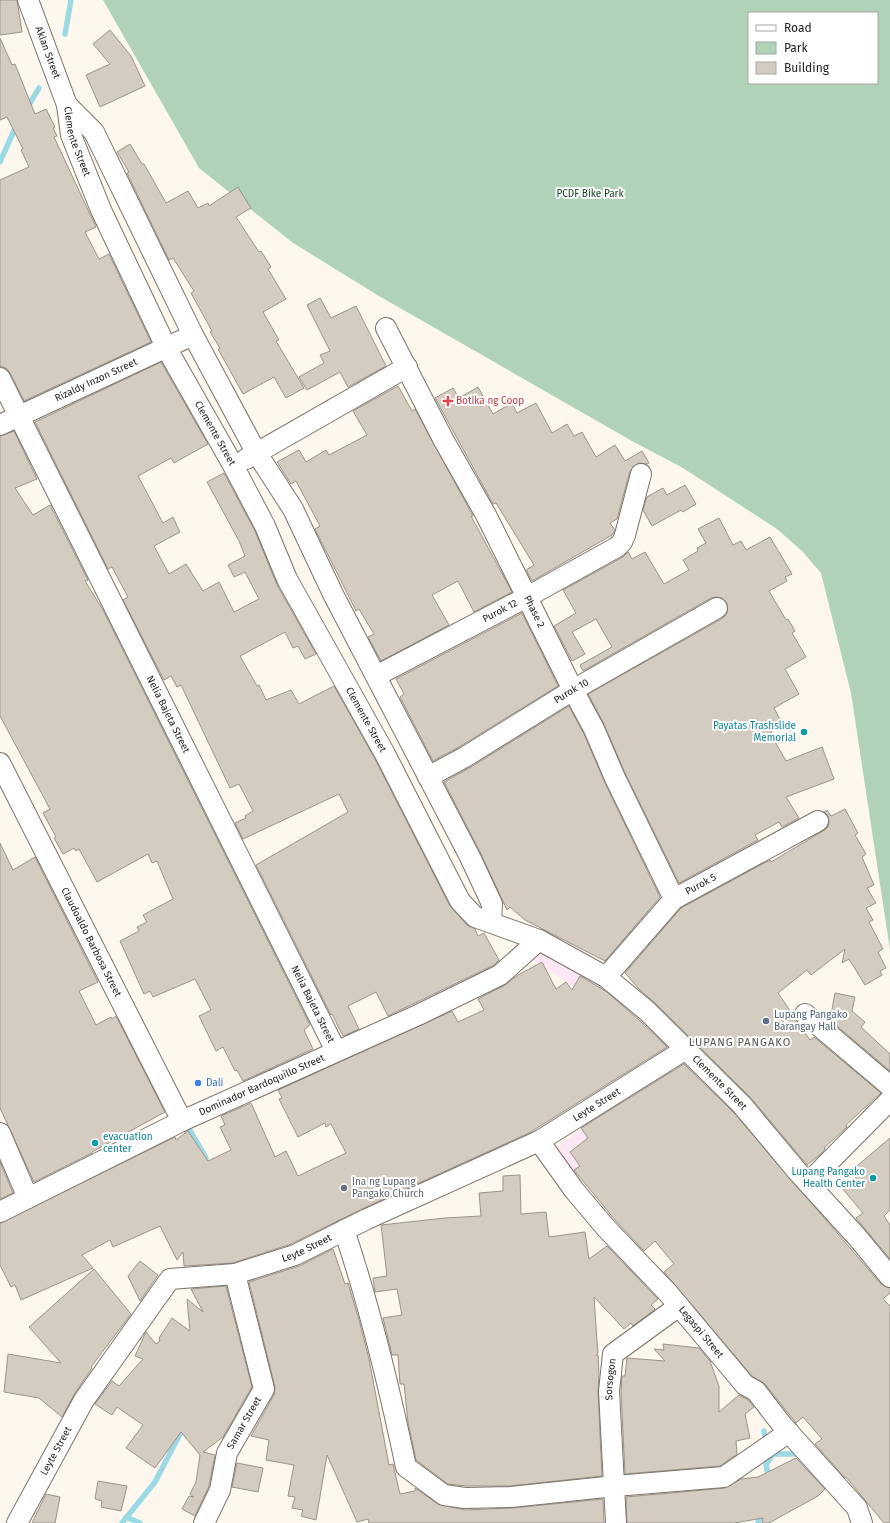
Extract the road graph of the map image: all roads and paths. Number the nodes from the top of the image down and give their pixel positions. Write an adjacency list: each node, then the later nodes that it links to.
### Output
1 (28, 0): 2 (street, Aklan Street)
2 (67, 105): 4 (street, Clemente Street); 5 (street, Clemente Street)
3 (386, 328): 6 (street, Phase 2)
4 (193, 335): 5 (street, Rizaldy Inzon Street); 10 (street, Clemente Street)
5 (167, 349): 8 (street, Rizaldy Inzon Street); 11 (street, Clemente Street)
6 (408, 367): 10 (street); 13 (street, Phase 2)
7 (0, 378): 8 (street, Nelia Bajeta Street)
8 (18, 416): 9 (street, Rizaldy Inzon Street); 30 (street, Nelia Bajeta Street)
9 (0, 425)
10 (256, 452): 11 (street); 15 (street, Clemente Street)
11 (234, 466): 16 (street, Clemente Street)
12 (641, 474): 13 (street, Purok 12)
13 (527, 597): 17 (street, Purok 12); 18 (street, Phase 2)
14 (717, 608): 18 (street, Purok 10)
15 (362, 649): 16 (street); 17 (street, Clemente Street)
16 (334, 663): 20 (street, Clemente Street)
17 (376, 676): 19 (street, Clemente Street)
18 (573, 690): 22 (street, Purok 10); 24 (street, Phase 2)
19 (410, 743): 20 (street); 22 (street, Clemente Street)
20 (385, 754): 25 (street, Clemente Street)
21 (0, 763): 33 (street, Claudoaldo Barbosa Street)
22 (428, 777): 25 (street, Clemente Street)
23 (818, 821): 24 (street, Purok 5)
24 (674, 899): 27 (street, Purok 5)
25 (491, 922): 26 (street, Clemente Street)
26 (538, 940): 27 (street, Clemente Street); 30 (street, Dominador Bardoquillo Street)
27 (606, 977): 29 (street, Clemente Street)
28 (805, 1014): 31 (street)
29 (686, 1049): 35 (street, Leyte Street); 36 (street, Clemente Street)
30 (336, 1051): 33 (street, Dominador Bardoquillo Street)
31 (890, 1086)
32 (890, 1100): 36 (street)
33 (182, 1121): 37 (street, Dominador Bardoquillo Street)
34 (0, 1133): 37 (street)
35 (539, 1141): 39 (street, Leyte Street); 42 (street, Legaspi Street)
36 (808, 1183): 41 (street, Clemente Street)
37 (28, 1198): 38 (street, Dominador Bardoquillo Street)
38 (0, 1212)
39 (344, 1230): 40 (street, Leyte Street); 44 (street)
40 (235, 1274): 45 (street, Leyte Street); 46 (street, Samar Street)
41 (890, 1277)
42 (679, 1306): 43 (street, Legaspi Street); 44 (street, Sorsogon)
43 (789, 1432): 44 (street); 48 (street, Legaspi Street)
44 (615, 1486): 47 (street, Sorsogon)
45 (17, 1523)
46 (204, 1523)
47 (616, 1523)
48 (862, 1523)

